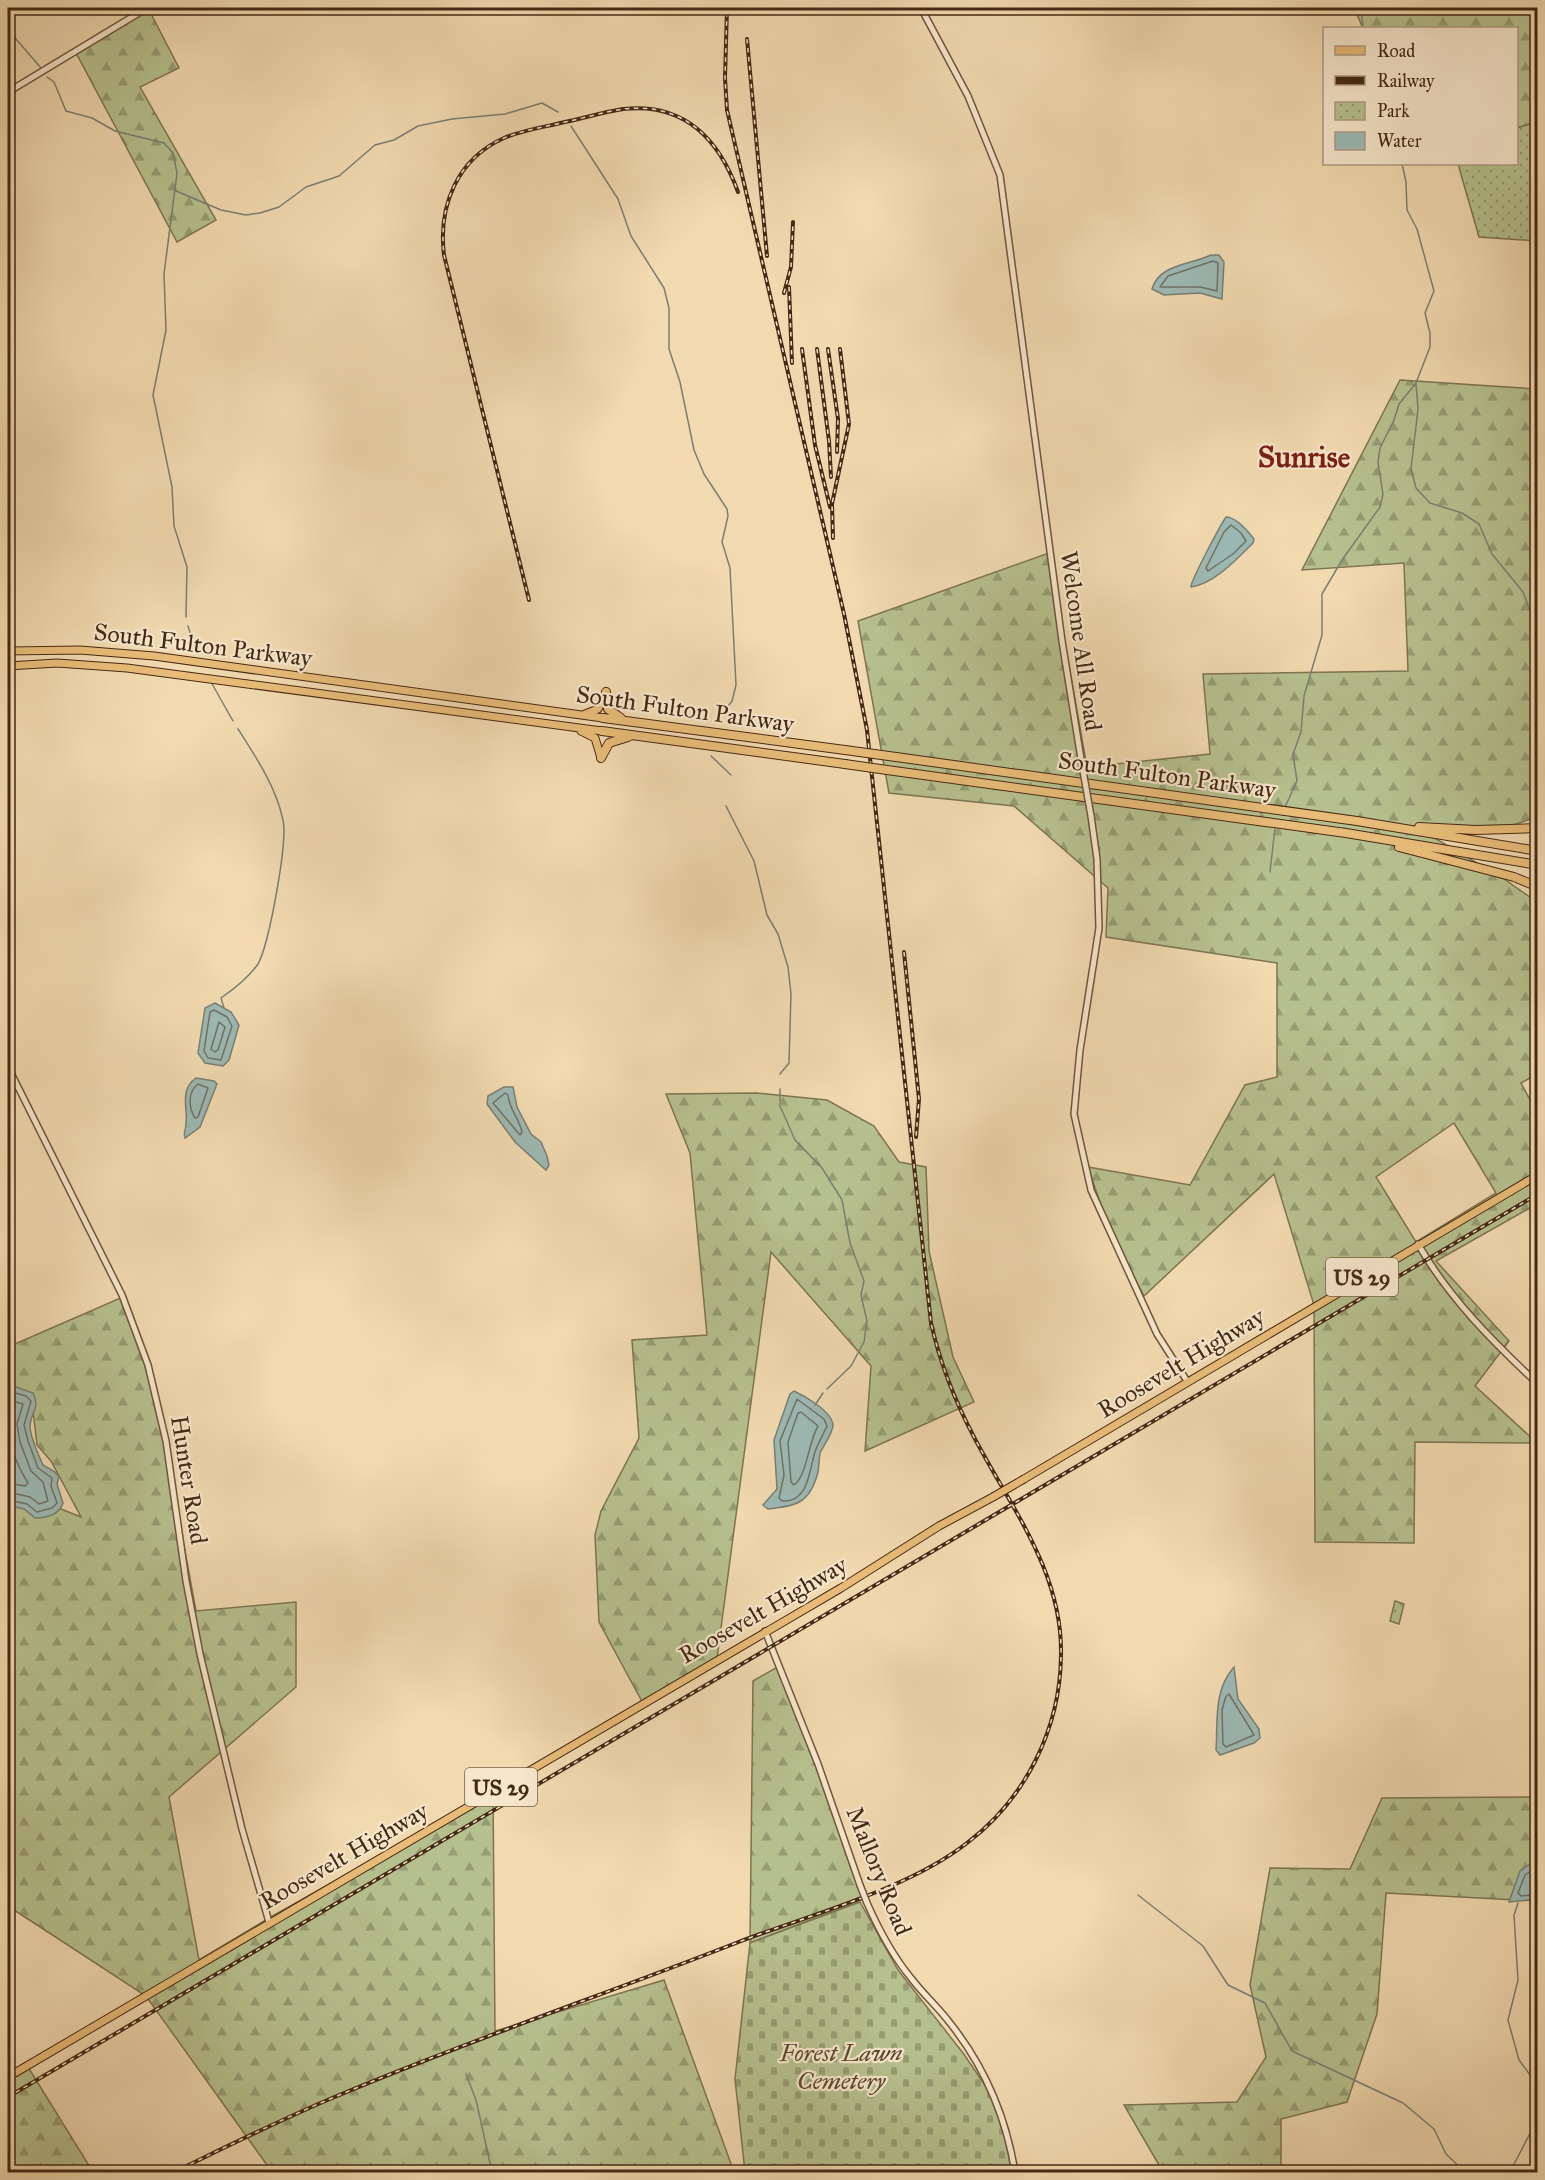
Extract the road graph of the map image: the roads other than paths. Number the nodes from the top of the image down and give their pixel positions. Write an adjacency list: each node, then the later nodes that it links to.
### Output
1 (147, 8): 3 (street)
2 (921, 8): 23 (street, Welcome All Road, bridge)
3 (8, 92)
4 (8, 651): 7 (main road, South Fulton Parkway)
5 (8, 666): 10 (main road, South Fulton Parkway)
6 (606, 692): 7 (main road); 9 (highway)
7 (582, 715): 8 (main road, South Fulton Parkway)
8 (603, 718): 9 (highway, South Fulton Parkway)
9 (625, 720): 14 (highway, South Fulton Parkway, bridge)
10 (558, 725): 11 (main road, South Fulton Parkway); 13 (main road)
11 (602, 731): 12 (highway, South Fulton Parkway)
12 (642, 737): 13 (highway); 16 (highway, South Fulton Parkway, bridge)
13 (601, 758)
14 (1357, 821): 15 (highway); 17 (highway)
15 (1538, 828)
16 (1346, 833): 18 (highway); 19 (highway)
17 (1538, 851)
18 (1538, 865)
19 (1538, 887)
20 (8, 1067): 26 (street, Hunter Road)
21 (1538, 1175): 22 (main road, Roosevelt Highway / US 29)
22 (1418, 1244): 23 (main road, Roosevelt Highway / US 29); 24 (street)
23 (1187, 1381): 25 (main road, Roosevelt Highway / US 29, bridge)
24 (1538, 1384)
25 (765, 1631): 26 (main road, Roosevelt Highway / US 29); 28 (street, Mallory Road, bridge)
26 (269, 1922): 27 (main road, Roosevelt Highway / US 29)
27 (8, 2077)
28 (1015, 2172)

